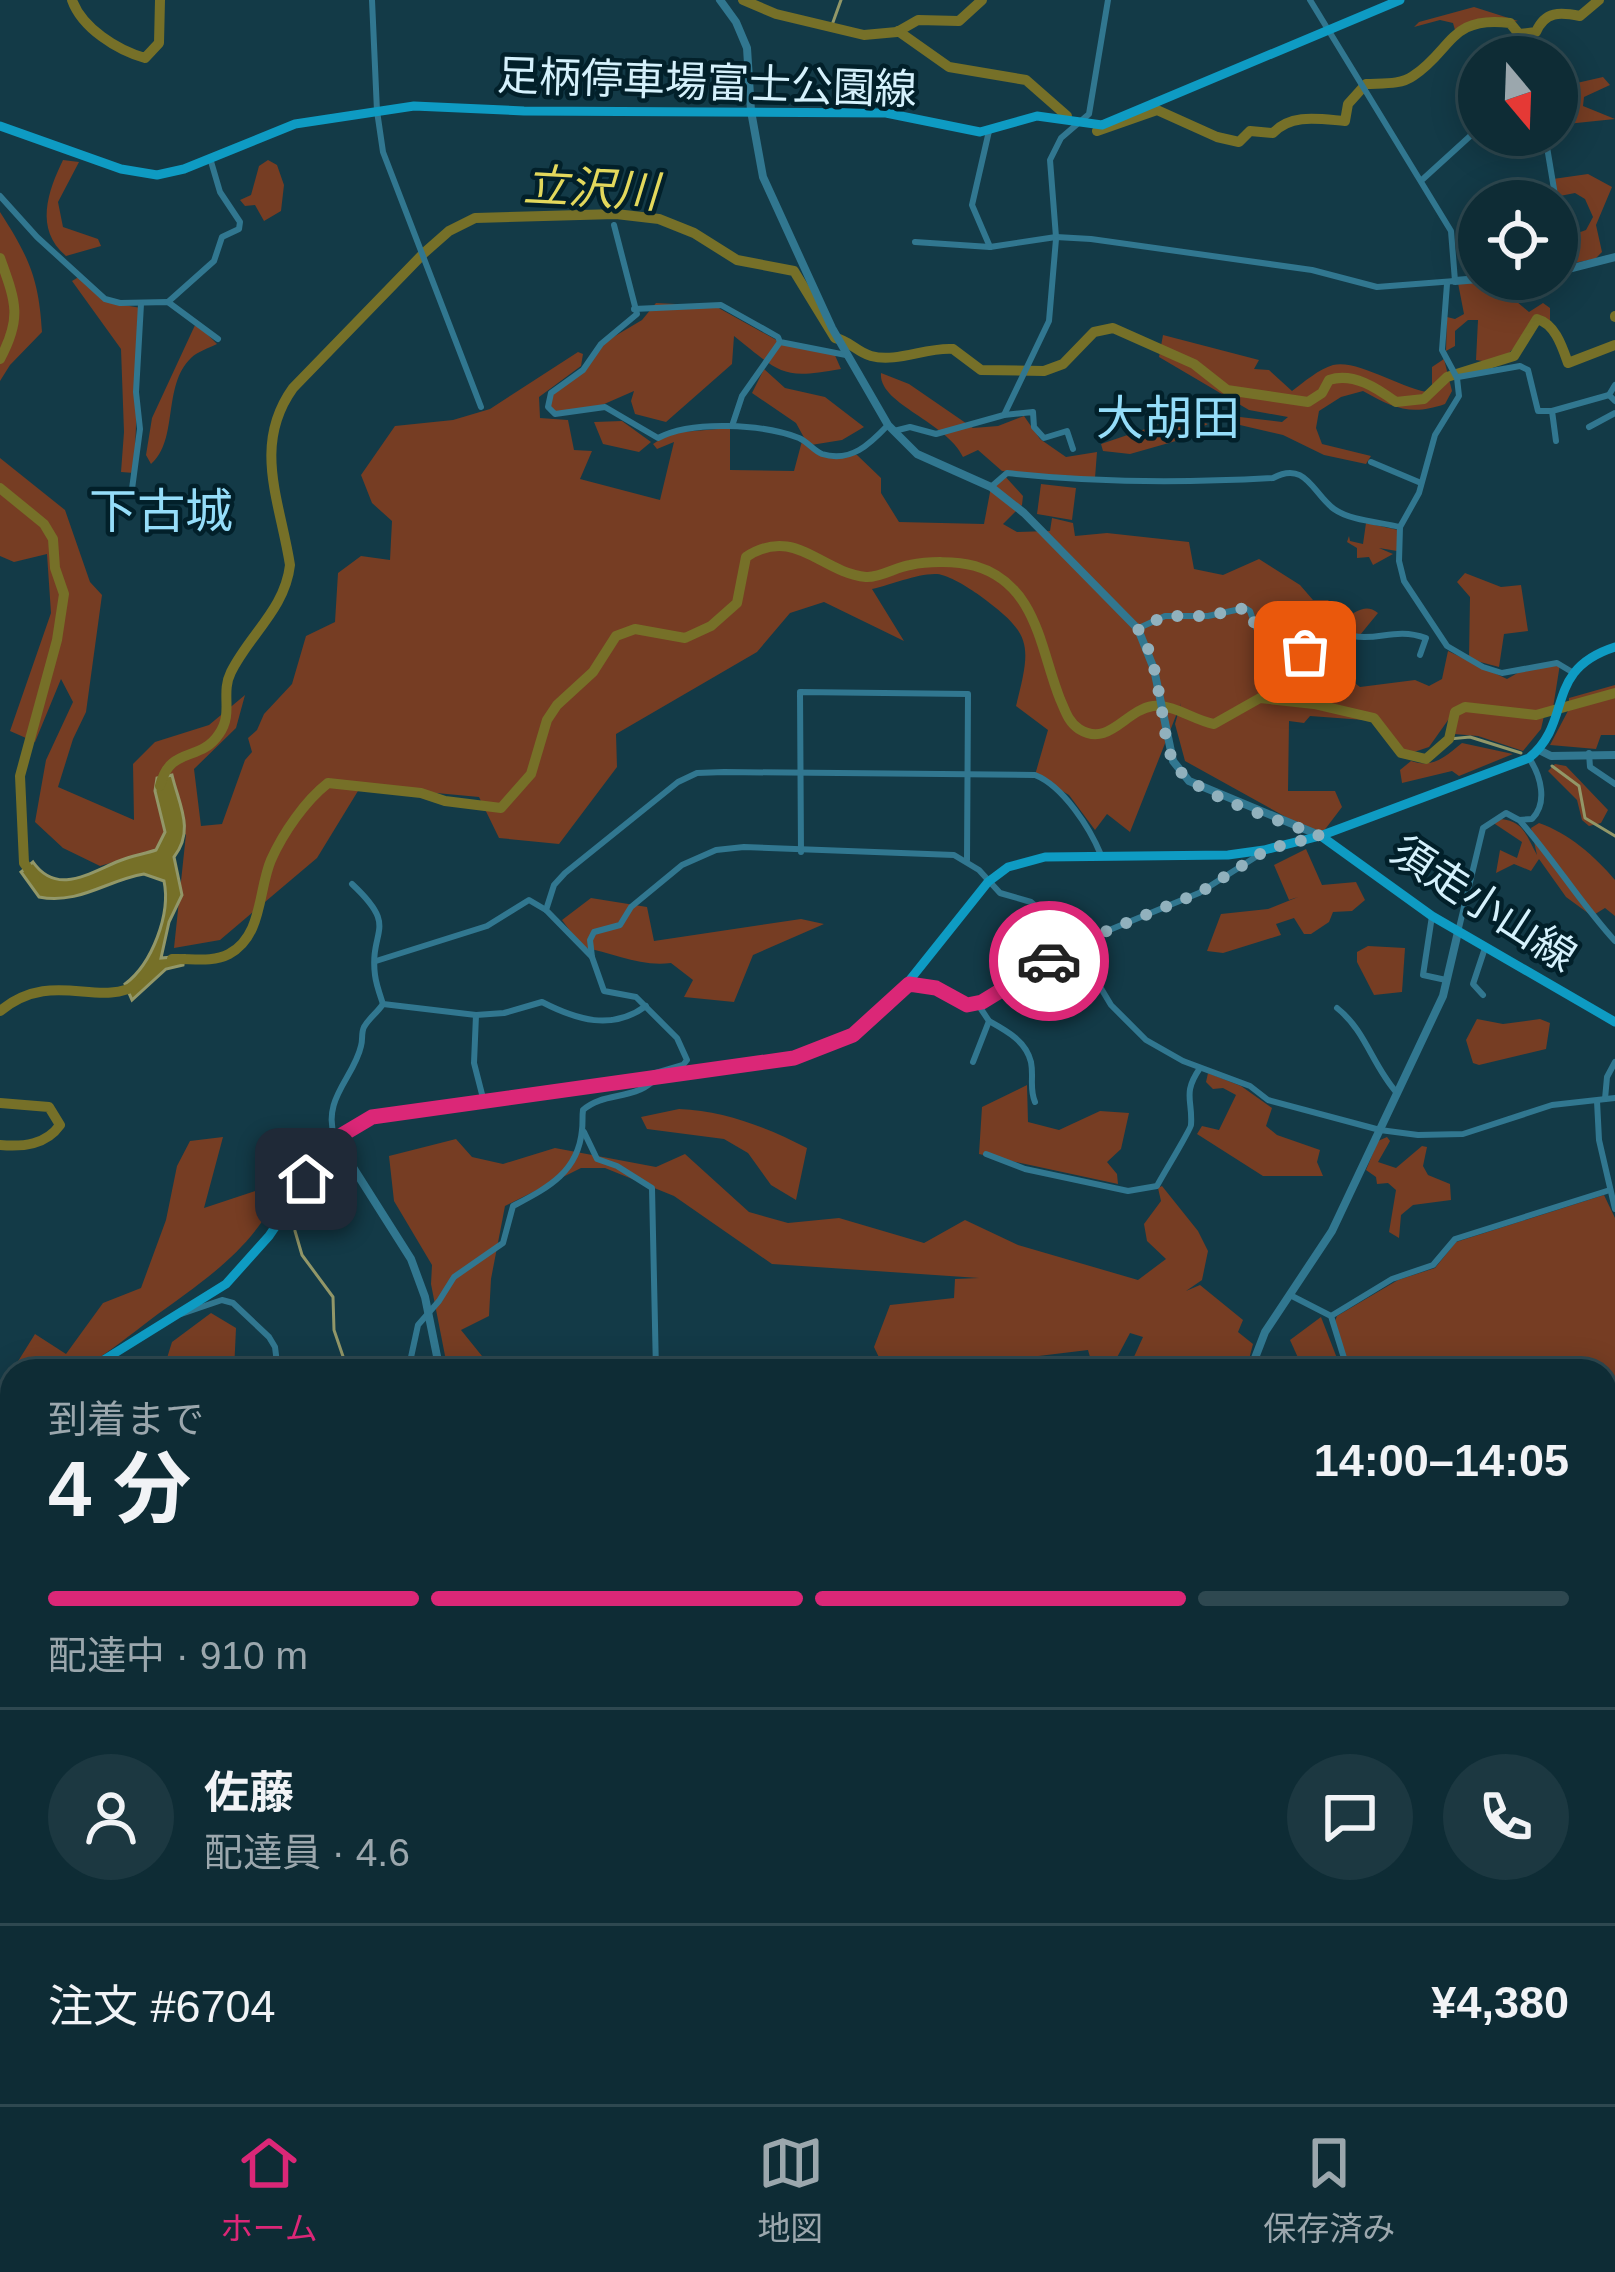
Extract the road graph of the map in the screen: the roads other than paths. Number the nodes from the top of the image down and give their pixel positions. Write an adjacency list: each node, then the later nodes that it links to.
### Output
1 (372, 0): 7 (street)
2 (720, 0): 8 (street)
3 (1108, 0): 9 (street)
4 (1310, 0): 6 (street)
5 (1400, 0): 6 (main road, 足柄停車場富士公園線)
6 (1327, 31): 9 (main road, 足柄停車場富士公園線); 14 (street)
7 (377, 111): 8 (main road, 足柄停車場富士公園線); 13 (main road, 足柄停車場富士公園線); 33 (street)
8 (751, 111): 11 (main road, 足柄停車場富士公園線); 29 (street)
9 (1077, 125): 11 (main road, 足柄停車場富士公園線); 17 (street)
10 (0, 126): 13 (main road, 足柄停車場富士公園線)
11 (989, 131): 19 (street)
12 (1458, 147): 14 (street)
13 (209, 158): 24 (street)
14 (1423, 179): 23 (street)
15 (0, 196): 25 (street)
16 (614, 225): 26 (street)
17 (1056, 238): 19 (street); 23 (street); 36 (street)
18 (914, 242): 19 (street)
19 (989, 247)
20 (1615, 257): 21 (street)
21 (1578, 267)
22 (1458, 281): 23 (street)
23 (1451, 282): 30 (street)
24 (168, 302): 25 (street); 27 (street)
25 (141, 304): 45 (street)
26 (634, 309): 28 (street); 38 (street)
27 (218, 339)
28 (780, 342): 29 (street); 38 (street)
29 (848, 356): 39 (street)
30 (1457, 378): 34 (street); 43 (street)
31 (1615, 385): 32 (street)
32 (1612, 398): 34 (street)
33 (481, 407)
34 (1552, 411): 40 (street)
35 (1615, 413): 37 (street)
36 (1004, 415): 39 (street); 41 (street)
37 (1589, 427)
38 (732, 428): 39 (street)
39 (891, 428): 44 (street)
40 (1556, 441)
41 (1073, 449)
42 (1371, 462): 43 (street)
43 (1420, 483): 46 (street)
44 (991, 487): 46 (street); 47 (street)
45 (132, 489)
46 (1400, 527): 48 (street)
47 (1138, 629): 49 (street); 60 (street)
48 (1438, 633): 49 (street); 52 (street)
49 (1426, 638): 51 (street)
50 (1615, 647): 52 (main road)
51 (1420, 655)
52 (1572, 672): 54 (main road)
53 (1589, 753): 54 (street); 55 (street); 58 (street)
54 (1534, 754): 59 (street); 60 (main road)
55 (1615, 755)
56 (800, 772): 57 (street); 57 (street); 62 (street); 67 (street)
57 (968, 772): 63 (street); 64 (street)
58 (1615, 784)
59 (1519, 820): 69 (street); 70 (street)
60 (1320, 836): 61 (main road); 68 (main road, 須走小山線)
61 (1268, 849): 63 (main road); 71 (street)
62 (801, 852): 64 (street); 73 (street)
63 (1102, 858): 65 (main road)
64 (967, 860): 65 (street)
65 (988, 882): 71 (street); 76 (main road)
66 (352, 884): 74 (street)
67 (546, 910): 73 (street); 74 (street)
68 (1432, 916): 69 (main road, 須走小山線); 75 (street)
69 (1458, 932): 72 (main road, 須走小山線); 75 (street)
70 (1615, 941)
71 (1073, 945): 78 (street); 87 (street)
72 (1485, 948): 77 (street); 84 (main road, 須走小山線)
73 (592, 957): 80 (street)
74 (376, 961): 79 (street)
75 (1446, 980): 90 (street)
76 (909, 984): 78 (street); 88 (main road)
77 (1484, 995)
78 (982, 1002): 83 (street)
79 (382, 1004): 82 (street); 97 (street)
80 (646, 1006): 82 (street); 89 (street)
81 (1337, 1008): 90 (street)
82 (476, 1015): 93 (street)
83 (989, 1021): 85 (street); 94 (street)
84 (1615, 1022)
85 (973, 1062)
86 (1615, 1063): 92 (street)
87 (1200, 1068): 96 (street); 98 (street)
88 (654, 1079): 89 (main road); 95 (street)
89 (627, 1084): 93 (main road)
90 (1396, 1093): 96 (street)
91 (1615, 1098): 92 (street)
92 (1601, 1101): 96 (street); 99 (street)
93 (484, 1102): 97 (main road)
94 (1035, 1102)
95 (582, 1129): 102 (street); 109 (street)
96 (1379, 1130): 101 (street)
97 (335, 1139): 102 (street); 103 (main road)
98 (986, 1154)
99 (1610, 1190): 100 (street); 104 (street)
100 (1615, 1208)
101 (1290, 1295): 104 (street); 110 (street)
102 (429, 1311): 107 (street); 108 (street)
103 (177, 1313): 105 (main road); 106 (street)
104 (1331, 1316): 111 (street)
105 (105, 1359)
106 (276, 1359)
107 (410, 1359)
108 (438, 1359)
109 (656, 1359)
110 (1255, 1359)
111 (1344, 1359)

